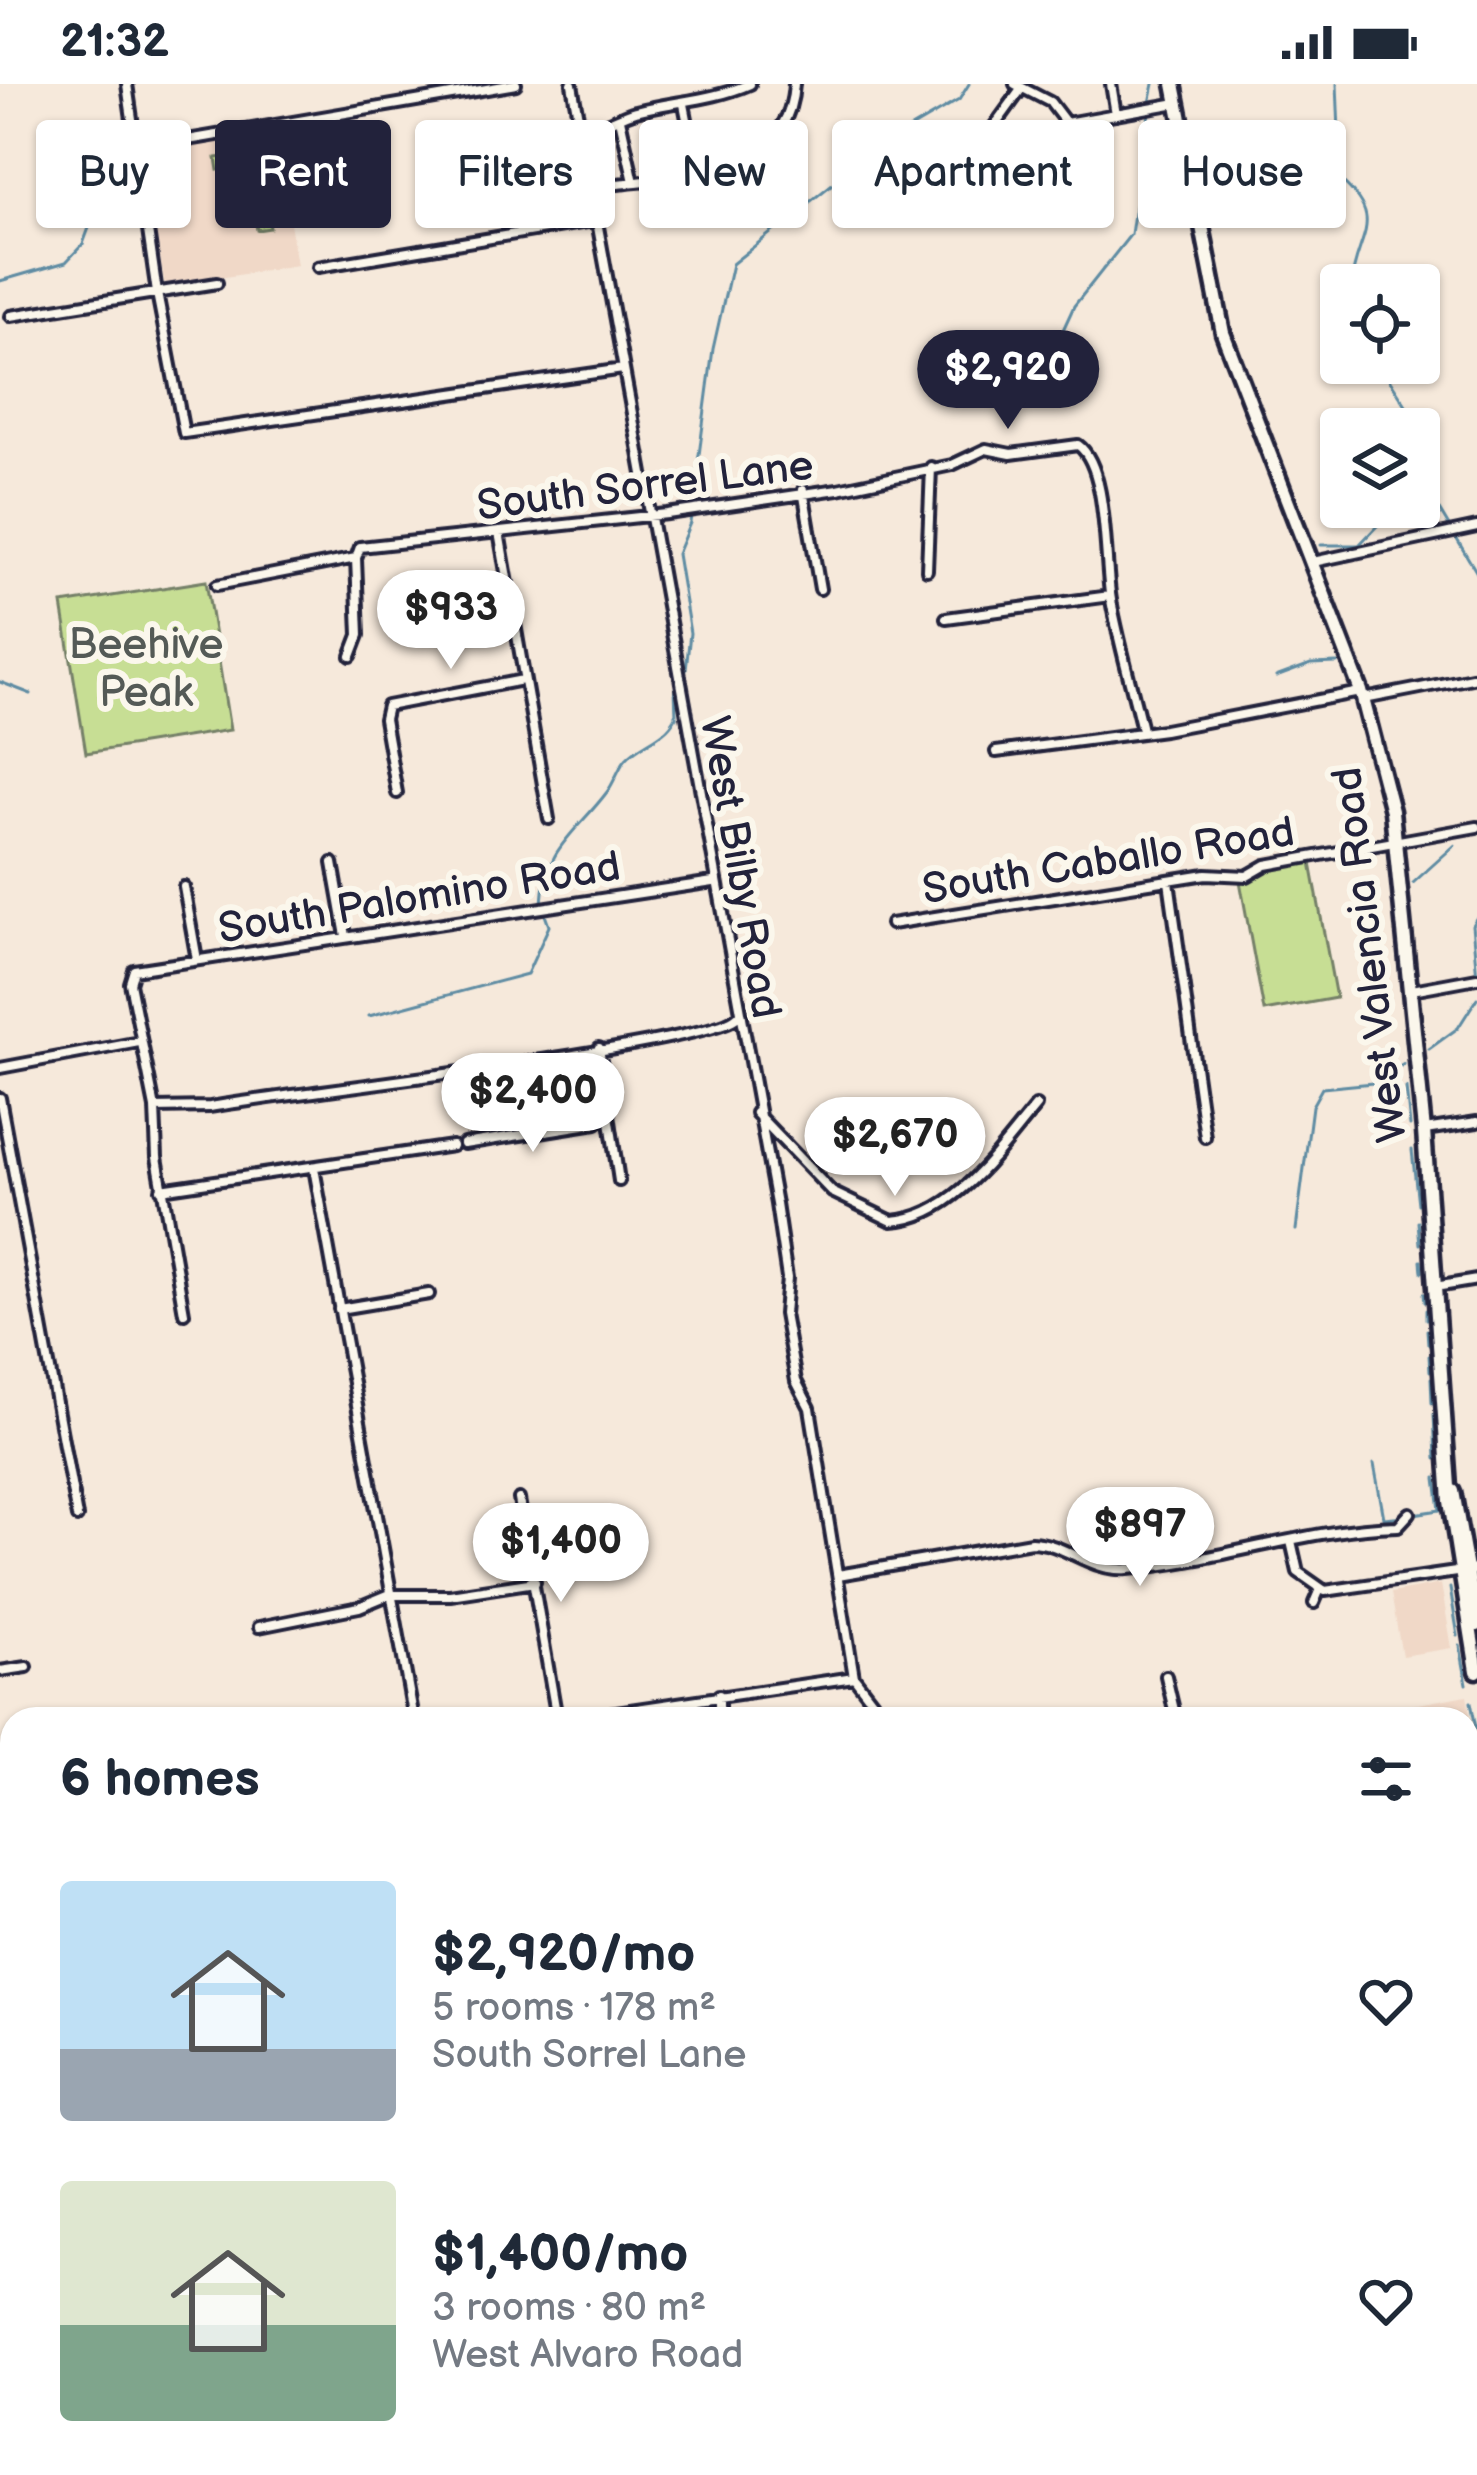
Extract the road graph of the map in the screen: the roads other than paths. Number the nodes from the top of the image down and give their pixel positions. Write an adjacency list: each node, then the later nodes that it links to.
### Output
1 (128, 84): 13 (street)
2 (516, 84): 21 (street)
3 (572, 84): 14 (street, West Bilby Road)
4 (750, 84): 10 (street)
5 (794, 84): 17 (street)
6 (1111, 84): 11 (street)
7 (1174, 84): 9 (main road, West Valencia Road)
8 (1020, 85): 18 (street); 19 (street)
9 (1178, 103): 11 (street); 39 (main road, West Valencia Road)
10 (684, 104): 12 (street); 16 (street)
11 (1116, 114): 20 (street)
12 (620, 119): 15 (street); 23 (street)
13 (132, 120)
14 (579, 120)
15 (615, 120)
16 (687, 120)
17 (786, 120)
18 (998, 120)
19 (1064, 120)
20 (1083, 120)
21 (191, 139)
22 (639, 181): 23 (street)
23 (634, 182): 24 (street)
24 (618, 184)
25 (147, 228): 30 (street)
26 (552, 228): 28 (street)
27 (599, 228): 32 (street, West Bilby Road)
28 (319, 268)
29 (217, 284): 30 (street)
30 (157, 293): 31 (street); 32 (street)
31 (10, 316)
32 (623, 369): 35 (street, West Bilby Road)
33 (931, 467): 34 (street, South Sorrel Lane); 40 (street); 43 (street, South Sorrel Lane)
34 (802, 490): 35 (street, South Sorrel Lane); 42 (street)
35 (649, 514): 37 (street, South Sorrel Lane); 57 (street, West Bilby Road)
36 (1477, 527): 39 (street)
37 (499, 532): 38 (street, South Sorrel Lane); 47 (street)
38 (356, 558): 41 (street, South Sorrel Lane); 45 (street)
39 (1313, 562): 48 (main road, West Valencia Road)
40 (927, 570)
41 (217, 585)
42 (820, 590)
43 (1110, 596): 44 (street); 49 (street)
44 (946, 618)
45 (351, 656)
46 (1477, 677): 48 (street)
47 (523, 680): 51 (street); 52 (street)
48 (1363, 695): 49 (street); 54 (main road, West Valencia Road)
49 (1142, 730): 50 (street)
50 (996, 754)
51 (397, 794)
52 (549, 819)
53 (1477, 827): 54 (street, South Caballo Road)
54 (1397, 843): 56 (street, South Caballo Road); 65 (main road, West Valencia Road)
55 (333, 863): 62 (street)
56 (1169, 881): 60 (street, South Caballo Road); 77 (street)
57 (713, 882): 62 (street, South Palomino Road); 66 (street, West Bilby Road)
58 (184, 886): 63 (street)
59 (1003, 892): 60 (street)
60 (1004, 904): 61 (street, South Caballo Road)
61 (890, 924)
62 (346, 937): 63 (street, South Palomino Road)
63 (197, 960): 67 (street, South Palomino Road)
64 (1477, 978): 65 (street)
65 (1412, 990): 76 (main road, West Valencia Road)
66 (738, 1016): 68 (street); 74 (street, West Bilby Road)
67 (139, 1042): 69 (street); 73 (street)
68 (599, 1048): 71 (street); 73 (street)
69 (1, 1065)
70 (0, 1098): 90 (street)
71 (606, 1098): 78 (street); 81 (street)
72 (1036, 1106): 74 (street)
73 (155, 1108): 82 (street)
74 (756, 1113): 93 (street, West Bilby Road)
75 (1477, 1122): 76 (street)
76 (1424, 1131): 84 (main road, West Valencia Road)
77 (1205, 1137)
78 (464, 1144)
79 (452, 1146): 80 (street)
80 (314, 1168): 82 (street); 86 (street)
81 (619, 1181)
82 (161, 1189): 87 (street)
83 (1477, 1280): 84 (street)
84 (1435, 1287): 92 (main road, West Valencia Road)
85 (429, 1294): 86 (street)
86 (339, 1309): 96 (street)
87 (184, 1312)
88 (519, 1499): 94 (street)
89 (1410, 1513): 91 (street)
90 (77, 1517)
91 (1291, 1541): 93 (street); 95 (street)
92 (1468, 1571): 95 (street); 98 (main road, West Valencia Road); 102 (main road, West Valencia Road)
93 (838, 1575): 104 (street, West Bilby Road)
94 (535, 1582): 96 (street); 107 (street)
95 (1320, 1589): 97 (street)
96 (388, 1594): 99 (street); 106 (street)
97 (1314, 1604)
98 (1477, 1625)
99 (259, 1627)
100 (27, 1666): 101 (street)
101 (0, 1671)
102 (1477, 1671)
103 (1166, 1676): 111 (street)
104 (854, 1677): 105 (street); 110 (street, West Bilby Road)
105 (719, 1696): 108 (street); 109 (street)
106 (412, 1707)
107 (555, 1707)
108 (647, 1707)
109 (719, 1707)
110 (877, 1707)
111 (1173, 1707)

